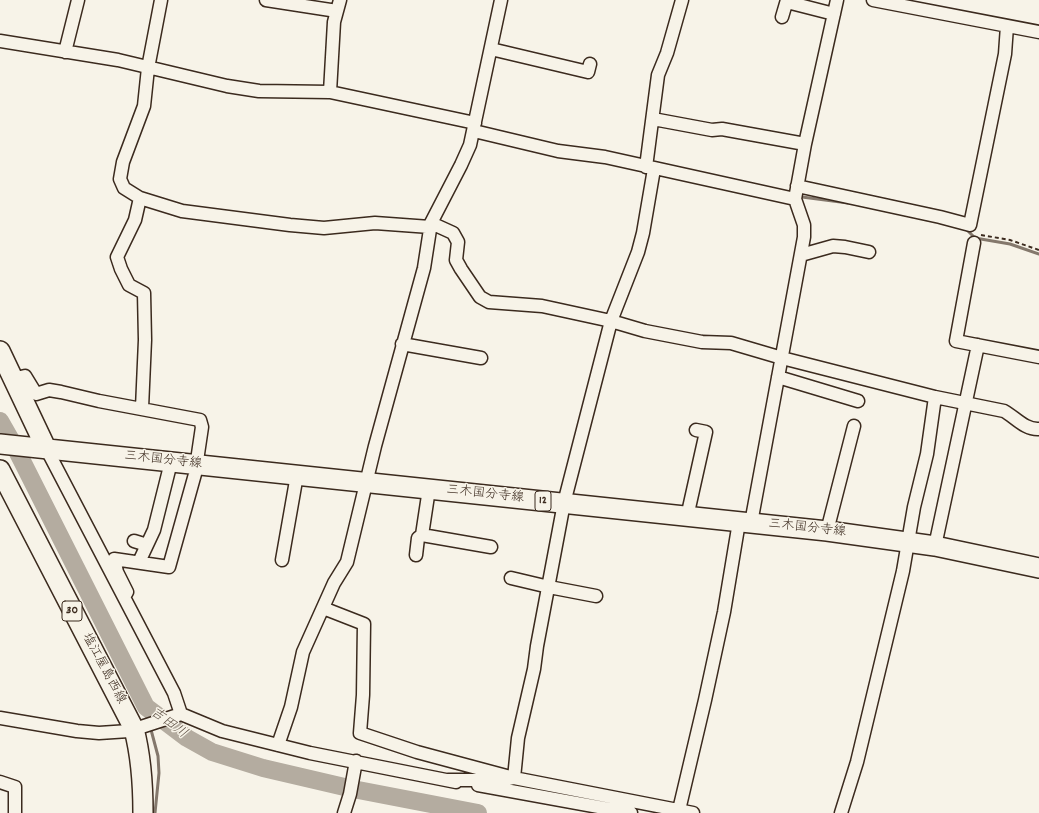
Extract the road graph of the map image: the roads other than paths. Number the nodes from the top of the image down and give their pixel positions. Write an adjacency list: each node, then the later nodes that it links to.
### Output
1 (78, 0): 16 (street)
2 (161, 0): 18 (street)
3 (266, 0): 9 (street)
4 (501, 0): 15 (street)
5 (682, 0): 20 (street)
6 (837, 0): 10 (street)
7 (873, 0): 12 (street)
8 (787, 1): 10 (street); 11 (street)
9 (338, 5): 19 (street)
10 (834, 14): 22 (street)
11 (782, 17)
12 (1007, 26): 13 (street); 24 (street)
13 (1039, 32)
14 (0, 41): 16 (street)
15 (491, 49): 17 (street); 21 (street)
16 (65, 52): 18 (street)
17 (590, 64)
18 (148, 68): 19 (street); 25 (street)
19 (330, 92): 21 (street)
20 (653, 119): 22 (street); 23 (street)
21 (474, 127): 23 (street); 27 (street)
22 (805, 144): 24 (street)
23 (648, 165): 26 (street); 31 (street)
24 (797, 186): 26 (street)
25 (140, 198): 27 (street); 43 (street)
26 (795, 199): 30 (street)
27 (431, 225): 31 (street); 32 (street)
28 (974, 243): 33 (street)
29 (869, 252): 30 (street)
30 (801, 255): 37 (street)
31 (611, 321): 37 (street); 55 (street)
32 (402, 344): 36 (street); 53 (street)
33 (978, 345): 35 (street); 42 (street)
34 (0, 351): 39 (main road)
35 (1039, 357)
36 (481, 358)
37 (782, 358): 38 (street); 40 (street)
38 (778, 377): 41 (street); 57 (street)
39 (13, 379): 43 (street); 48 (main road)
40 (935, 397): 42 (street); 61 (street)
41 (858, 401)
42 (965, 403): 45 (street); 63 (street)
43 (142, 408): 50 (street)
44 (854, 426): 58 (street)
45 (1039, 429)
46 (696, 430): 56 (street)
47 (0, 444): 48 (main road, 三木国分寺線 / 12)
48 (44, 448): 49 (main road, 三木国分寺線 / 12); 72 (street)
49 (172, 462): 50 (main road, 三木国分寺線 / 12); 62 (street)
50 (196, 464): 52 (main road, 三木国分寺線 / 12); 67 (street)
51 (0, 470): 76 (main road, 塩江屋島西線 / 30)
52 (297, 475): 53 (main road, 三木国分寺線 / 12); 66 (street)
53 (366, 483): 54 (main road, 三木国分寺線 / 12); 73 (street)
54 (429, 489): 55 (main road, 三木国分寺線 / 12); 59 (street)
55 (564, 503): 56 (main road, 三木国分寺線 / 12); 70 (street)
56 (687, 517): 57 (main road, 三木国分寺線 / 12)
57 (745, 523): 58 (main road, 三木国分寺線 / 12); 82 (street)
58 (827, 531): 61 (main road, 三木国分寺線 / 12)
59 (422, 535): 64 (street); 65 (street)
60 (134, 541): 62 (street)
61 (908, 542): 63 (main road, 三木国分寺線 / 12); 88 (street)
62 (147, 545): 67 (street)
63 (935, 546): 68 (main road, 三木国分寺線 / 12)
64 (491, 547)
65 (416, 555)
66 (282, 560)
67 (139, 562): 72 (street)
68 (1039, 568)
69 (511, 578): 70 (street)
70 (549, 587): 71 (street); 79 (street)
71 (596, 596)
72 (124, 597): 74 (street)
73 (323, 608): 77 (street); 79 (street)
74 (178, 715): 76 (street); 77 (street)
75 (0, 718): 76 (street)
76 (137, 728): 84 (main road, 塩江屋島西線 / 30)
77 (278, 745): 78 (street)
78 (355, 766): 80 (street); 85 (street)
79 (514, 778): 80 (street); 82 (street)
80 (448, 780): 86 (street)
81 (0, 782): 83 (street)
82 (679, 810): 87 (street)
83 (15, 813)
84 (143, 813)
85 (344, 813)
86 (631, 813)
87 (693, 813)
88 (841, 813)

